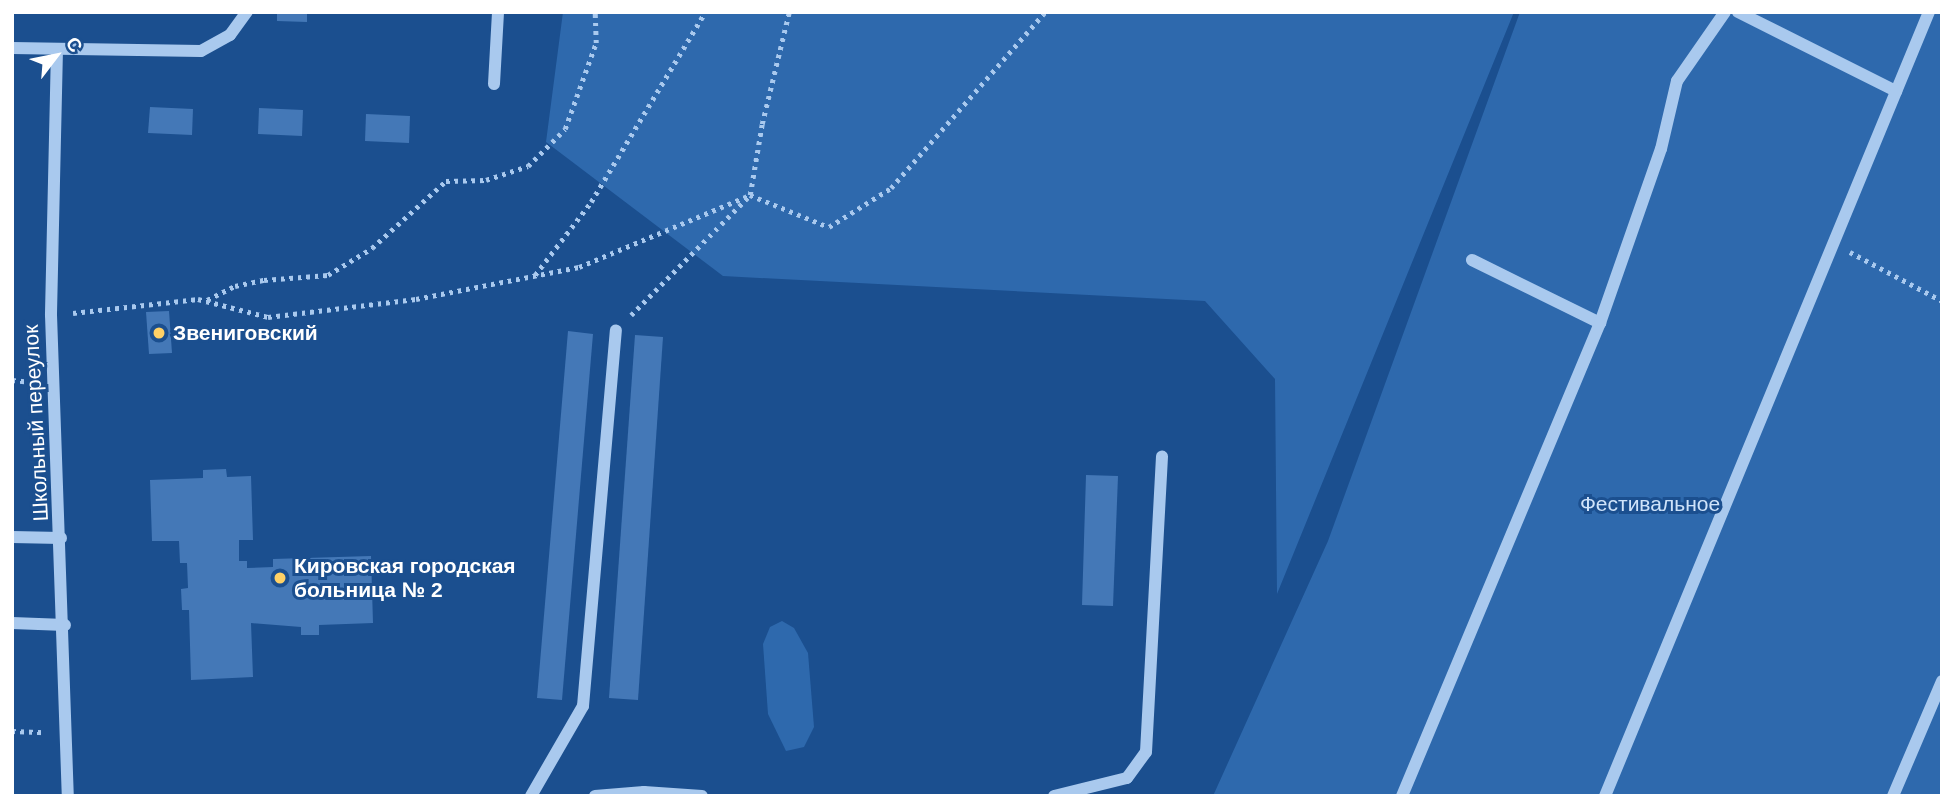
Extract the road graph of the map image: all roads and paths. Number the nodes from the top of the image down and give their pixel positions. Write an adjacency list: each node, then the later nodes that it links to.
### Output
1 (247, 12): 11 (street)
2 (498, 12): 12 (street)
3 (595, 12): 18 (path)
4 (705, 12): 17 (path)
5 (789, 12): 14 (path)
6 (1045, 12): 14 (path)
7 (1725, 12): 21 (street)
8 (1738, 12): 13 (street)
9 (1929, 12): 13 (street)
10 (12, 48): 11 (street)
11 (57, 49): 20 (street, Школьный переулок)
12 (494, 84)
13 (1896, 91): 15 (street)
14 (750, 195): 17 (path); 22 (path)
15 (1833, 243): 19 (path); 37 (street)
16 (1472, 260): 21 (street)
17 (535, 276): 18 (path)
18 (206, 301): 20 (path)
19 (1942, 301)
20 (51, 315): 25 (street, Школьный переулок)
21 (1600, 323): 36 (street)
22 (615, 330): 32 (street)
23 (1162, 456): 35 (street)
24 (12, 537): 25 (street)
25 (61, 538): 27 (street, Школьный переулок)
26 (12, 623): 27 (street)
27 (65, 625): 30 (street, Школьный переулок)
28 (1942, 681): 38 (street)
29 (12, 731): 30 (path)
30 (66, 733): 31 (street, Школьный переулок)
31 (68, 796)
32 (531, 796)
33 (595, 796): 34 (street)
34 (702, 796)
35 (1054, 796)
36 (1402, 796)
37 (1605, 796)
38 (1893, 796)

